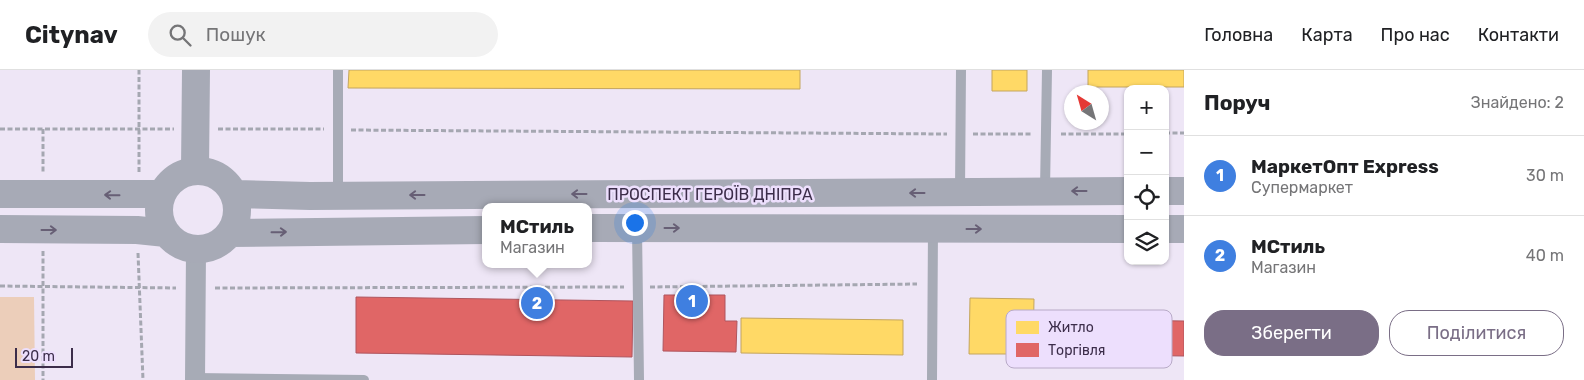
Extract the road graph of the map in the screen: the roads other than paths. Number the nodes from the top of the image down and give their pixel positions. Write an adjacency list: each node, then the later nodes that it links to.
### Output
1 (196, 70): 5 (street)
2 (338, 70): 15 (lane)
3 (961, 70): 9 (lane)
4 (1047, 70): 10 (lane)
5 (195, 170): 13 (street); 14 (street)
6 (1124, 191): 10 (street, ПРОСПЕКТ ГЕРОЇВ ДНІПРА, one-way to 10)
7 (1169, 191): 8 (street)
8 (1184, 191)
9 (960, 192): 10 (street, ПРОСПЕКТ ГЕРОЇВ ДНІПРА); 11 (street, ПРОСПЕКТ ГЕРОЇВ ДНІПРА, one-way to 11)
10 (1045, 192)
11 (855, 193): 15 (street, ПРОСПЕКТ ГЕРОЇВ ДНІПРА, one-way to 15); 18 (street)
12 (0, 194): 13 (street, one-way to 12)
13 (161, 194): 25 (street)
14 (235, 194): 15 (street, ПРОСПЕКТ ГЕРОЇВ ДНІПРА); 26 (street)
15 (338, 196)
16 (592, 228): 17 (street, ПРОСПЕКТ ГЕРОЇВ ДНІПРА)
17 (638, 228): 18 (street, ПРОСПЕКТ ГЕРОЇВ ДНІПРА, one-way to 18); 31 (lane)
18 (853, 228): 19 (street, ПРОСПЕКТ ГЕРОЇВ ДНІПРА)
19 (933, 229): 20 (street, ПРОСПЕКТ ГЕРОЇВ ДНІПРА, one-way to 20); 32 (lane)
20 (1124, 229)
21 (1169, 229): 22 (street)
22 (1184, 229)
23 (0, 230): 25 (street, one-way to 25)
24 (482, 230): 26 (street, one-way to 24)
25 (166, 233): 27 (street)
26 (230, 233): 27 (street)
27 (196, 250): 28 (street)
28 (195, 379): 29 (lane)
29 (354, 380): 30 (lane)
30 (364, 380)
31 (639, 380)
32 (932, 380)

